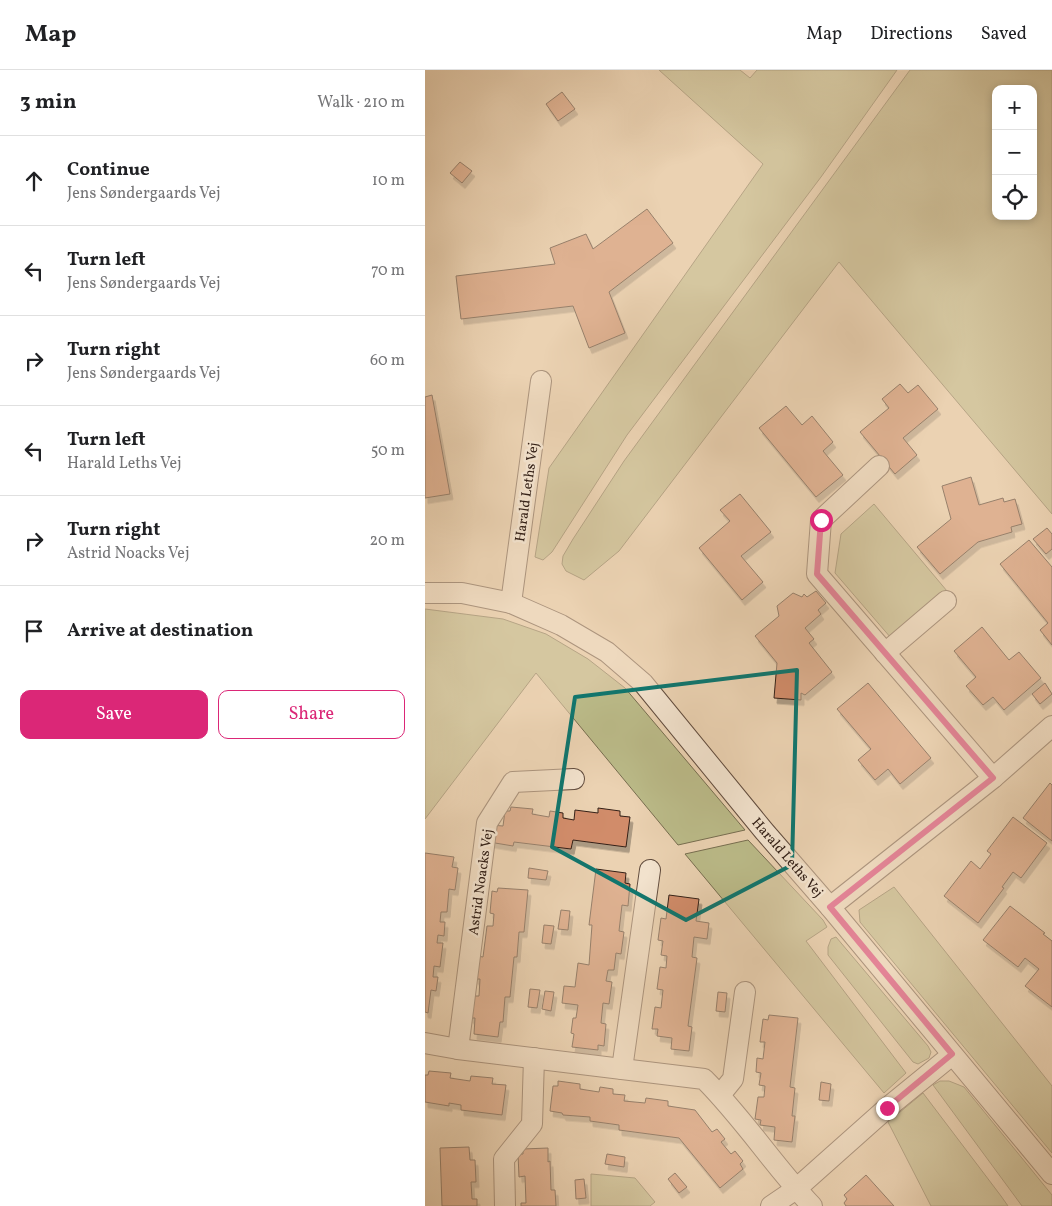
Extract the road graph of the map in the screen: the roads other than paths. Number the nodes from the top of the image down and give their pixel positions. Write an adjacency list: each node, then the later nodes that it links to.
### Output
1 (541, 381): 5 (street, Harald Leths Vej)
2 (879, 466): 6 (street)
3 (425, 593): 5 (street, Harald Leths Vej)
4 (946, 601): 6 (street)
5 (511, 603): 11 (street, Harald Leths Vej)
6 (885, 653): 8 (street)
7 (1052, 726): 8 (street)
8 (993, 778): 11 (street)
9 (573, 779): 14 (street, Astrid Noacks Vej)
10 (650, 870): 17 (street)
11 (830, 907): 15 (street, Harald Leths Vej)
12 (745, 992): 18 (street)
13 (425, 1044): 14 (street)
14 (458, 1049): 16 (street)
15 (952, 1054): 19 (street, Harald Leths Vej); 20 (street)
16 (534, 1058): 17 (street); 21 (street)
17 (622, 1069): 18 (street)
18 (720, 1095): 20 (street)
19 (1052, 1174)
20 (796, 1189): 22 (street); 23 (street)
21 (505, 1206)
22 (771, 1206)
23 (813, 1206)

